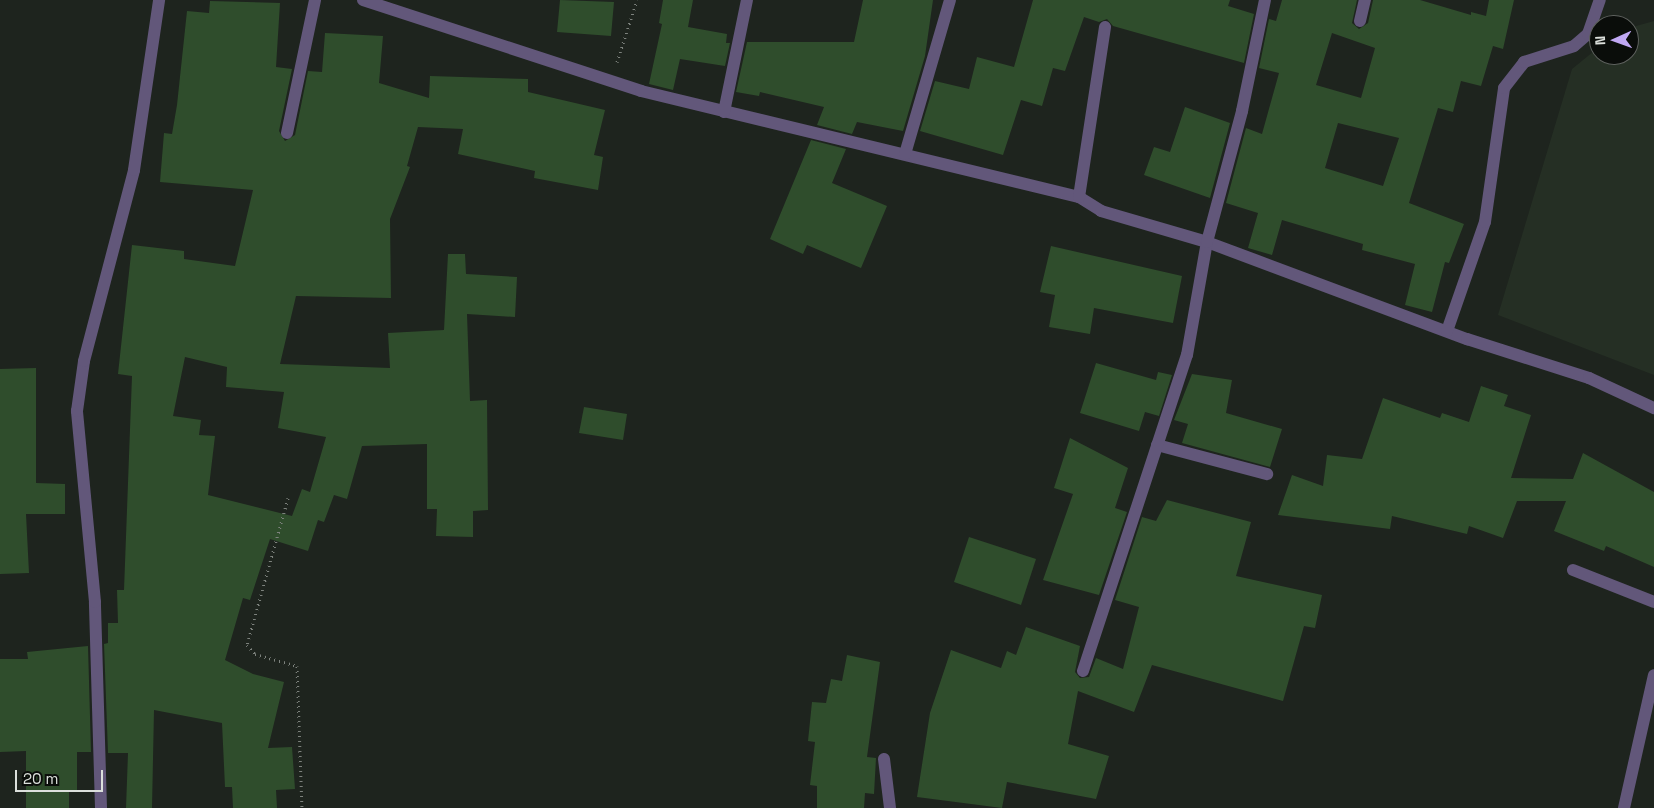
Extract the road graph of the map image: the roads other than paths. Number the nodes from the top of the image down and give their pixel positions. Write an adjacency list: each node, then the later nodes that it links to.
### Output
1 (159, 0): 25 (street)
2 (315, 0): 12 (street)
3 (363, 0): 11 (street)
4 (747, 0): 11 (street)
5 (950, 0): 13 (street)
6 (1265, 0): 15 (street)
7 (1365, 0): 9 (street)
8 (1600, 0): 16 (street)
9 (1360, 21)
10 (1105, 27): 14 (street)
11 (724, 112): 13 (street)
12 (287, 133)
13 (905, 154): 14 (street)
14 (1078, 197): 15 (street)
15 (1207, 242): 16 (street); 18 (street)
16 (1447, 331): 17 (street)
17 (1654, 408)
18 (1157, 446): 19 (street); 22 (street)
19 (1267, 474)
20 (1573, 570): 21 (street)
21 (1654, 602)
22 (1083, 671)
23 (1654, 675): 27 (street)
24 (884, 758): 26 (street)
25 (101, 808)
26 (890, 808)
27 (1624, 808)

